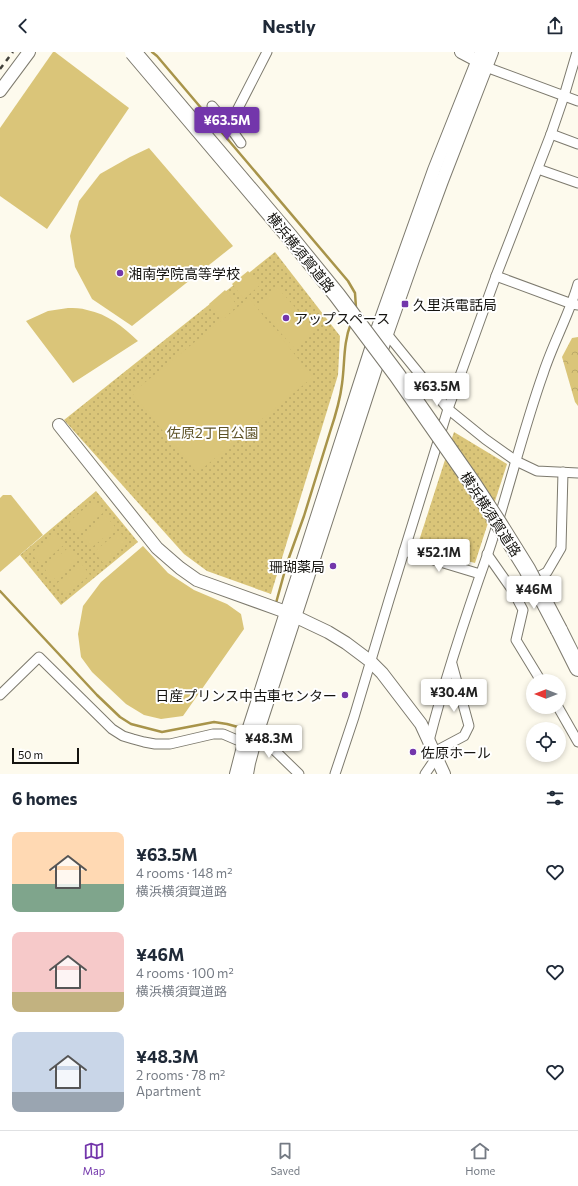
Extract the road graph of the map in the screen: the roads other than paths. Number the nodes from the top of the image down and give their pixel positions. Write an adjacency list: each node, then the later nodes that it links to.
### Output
1 (29, 52): 9 (street)
2 (133, 52): 36 (highway, 横浜横須賀道路, bridge)
3 (142, 52): 33 (highway, 横浜横須賀道路)
4 (267, 52): 13 (street)
5 (461, 52): 8 (street)
6 (492, 52): 8 (street)
7 (577, 52): 10 (street)
8 (482, 60): 10 (street); 22 (street)
9 (0, 91)
10 (564, 96): 11 (street); 14 (street)
11 (578, 101)
12 (212, 106): 13 (street)
13 (229, 126): 15 (street)
14 (551, 134): 16 (street); 17 (street)
15 (241, 143)
16 (578, 144)
17 (538, 169): 18 (street); 19 (street)
18 (578, 183)
19 (496, 276): 21 (street); 23 (street)
20 (578, 284): 21 (street)
21 (575, 305): 25 (street)
22 (382, 332): 23 (street); 32 (street)
23 (448, 409): 25 (street); 28 (street)
24 (59, 425): 32 (street)
25 (516, 461): 26 (street); 29 (street)
26 (563, 472): 27 (street); 31 (street)
27 (578, 473)
28 (404, 551): 30 (street); 34 (street)
29 (487, 554): 30 (street); 31 (street)
30 (480, 574): 35 (street)
31 (513, 591): 37 (street)
32 (291, 615): 34 (street); 40 (street)
33 (578, 657)
34 (370, 661): 42 (street); 46 (street)
35 (452, 664): 42 (street); 42 (street)
36 (578, 668)
37 (537, 674)
38 (0, 695): 40 (street)
39 (562, 714): 41 (street)
40 (249, 738): 43 (street); 44 (street); 45 (street)
41 (578, 742)
42 (433, 750): 47 (street); 48 (street)
43 (236, 774)
44 (247, 774)
45 (299, 774)
46 (335, 774)
47 (425, 774)
48 (444, 774)

